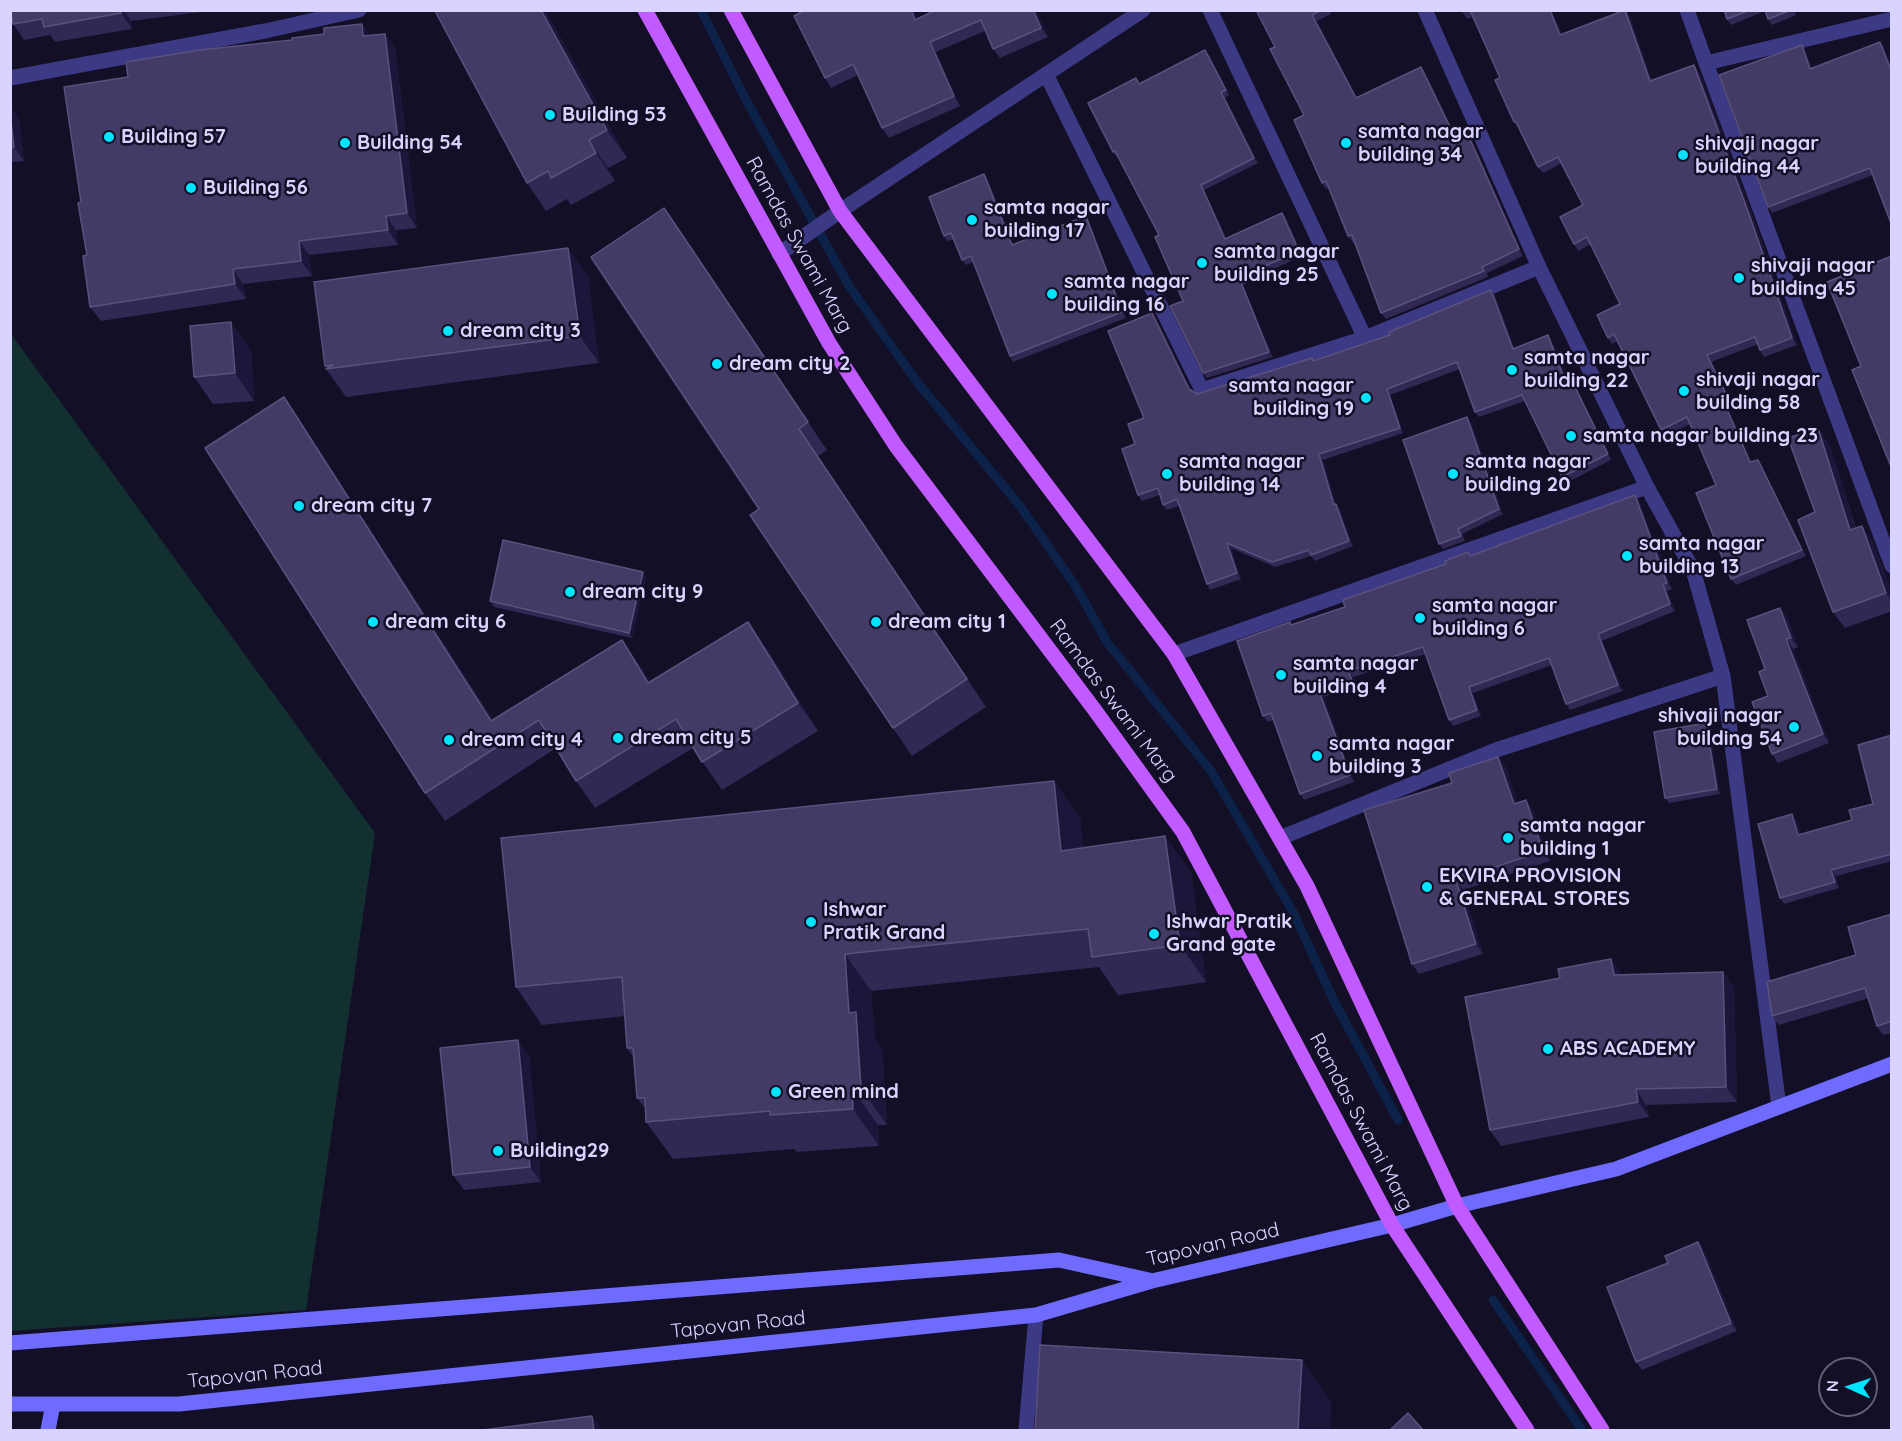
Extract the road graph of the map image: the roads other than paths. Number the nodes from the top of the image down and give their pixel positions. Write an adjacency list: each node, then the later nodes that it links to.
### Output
1 (359, 10): 11 (street)
2 (645, 10): 13 (main road, Ramdas Swami Marg)
3 (731, 10): 12 (main road)
4 (1143, 10): 10 (street)
5 (1210, 10): 15 (street)
6 (1425, 10): 14 (street)
7 (1687, 10): 9 (street)
8 (1892, 19): 9 (street)
9 (1706, 63): 17 (street)
10 (1046, 74): 12 (street); 15 (street)
11 (10, 78)
12 (838, 213): 13 (street); 18 (main road)
13 (779, 254): 24 (main road, Ramdas Swami Marg)
14 (1539, 267): 15 (street); 16 (street)
15 (1365, 338)
16 (1647, 487): 18 (street); 19 (street)
17 (1892, 566)
18 (1174, 654): 20 (main road)
19 (1723, 676): 20 (street); 22 (street)
20 (1280, 838): 23 (main road)
21 (1892, 1064): 22 (main road, Tapovan Road)
22 (1779, 1107): 23 (main road, Tapovan Road)
23 (1457, 1206): 24 (main road, Tapovan Road); 33 (main road)
24 (1392, 1225): 25 (main road, Tapovan Road); 32 (main road, Ramdas Swami Marg)
25 (1152, 1281): 26 (main road, Tapovan Road); 27 (main road)
26 (1036, 1315): 29 (main road, Tapovan Road); 31 (street)
27 (10, 1343)
28 (10, 1404): 29 (main road, Tapovan Road)
29 (53, 1404): 30 (main road)
30 (48, 1431)
31 (1026, 1431)
32 (1527, 1431)
33 (1602, 1431)

